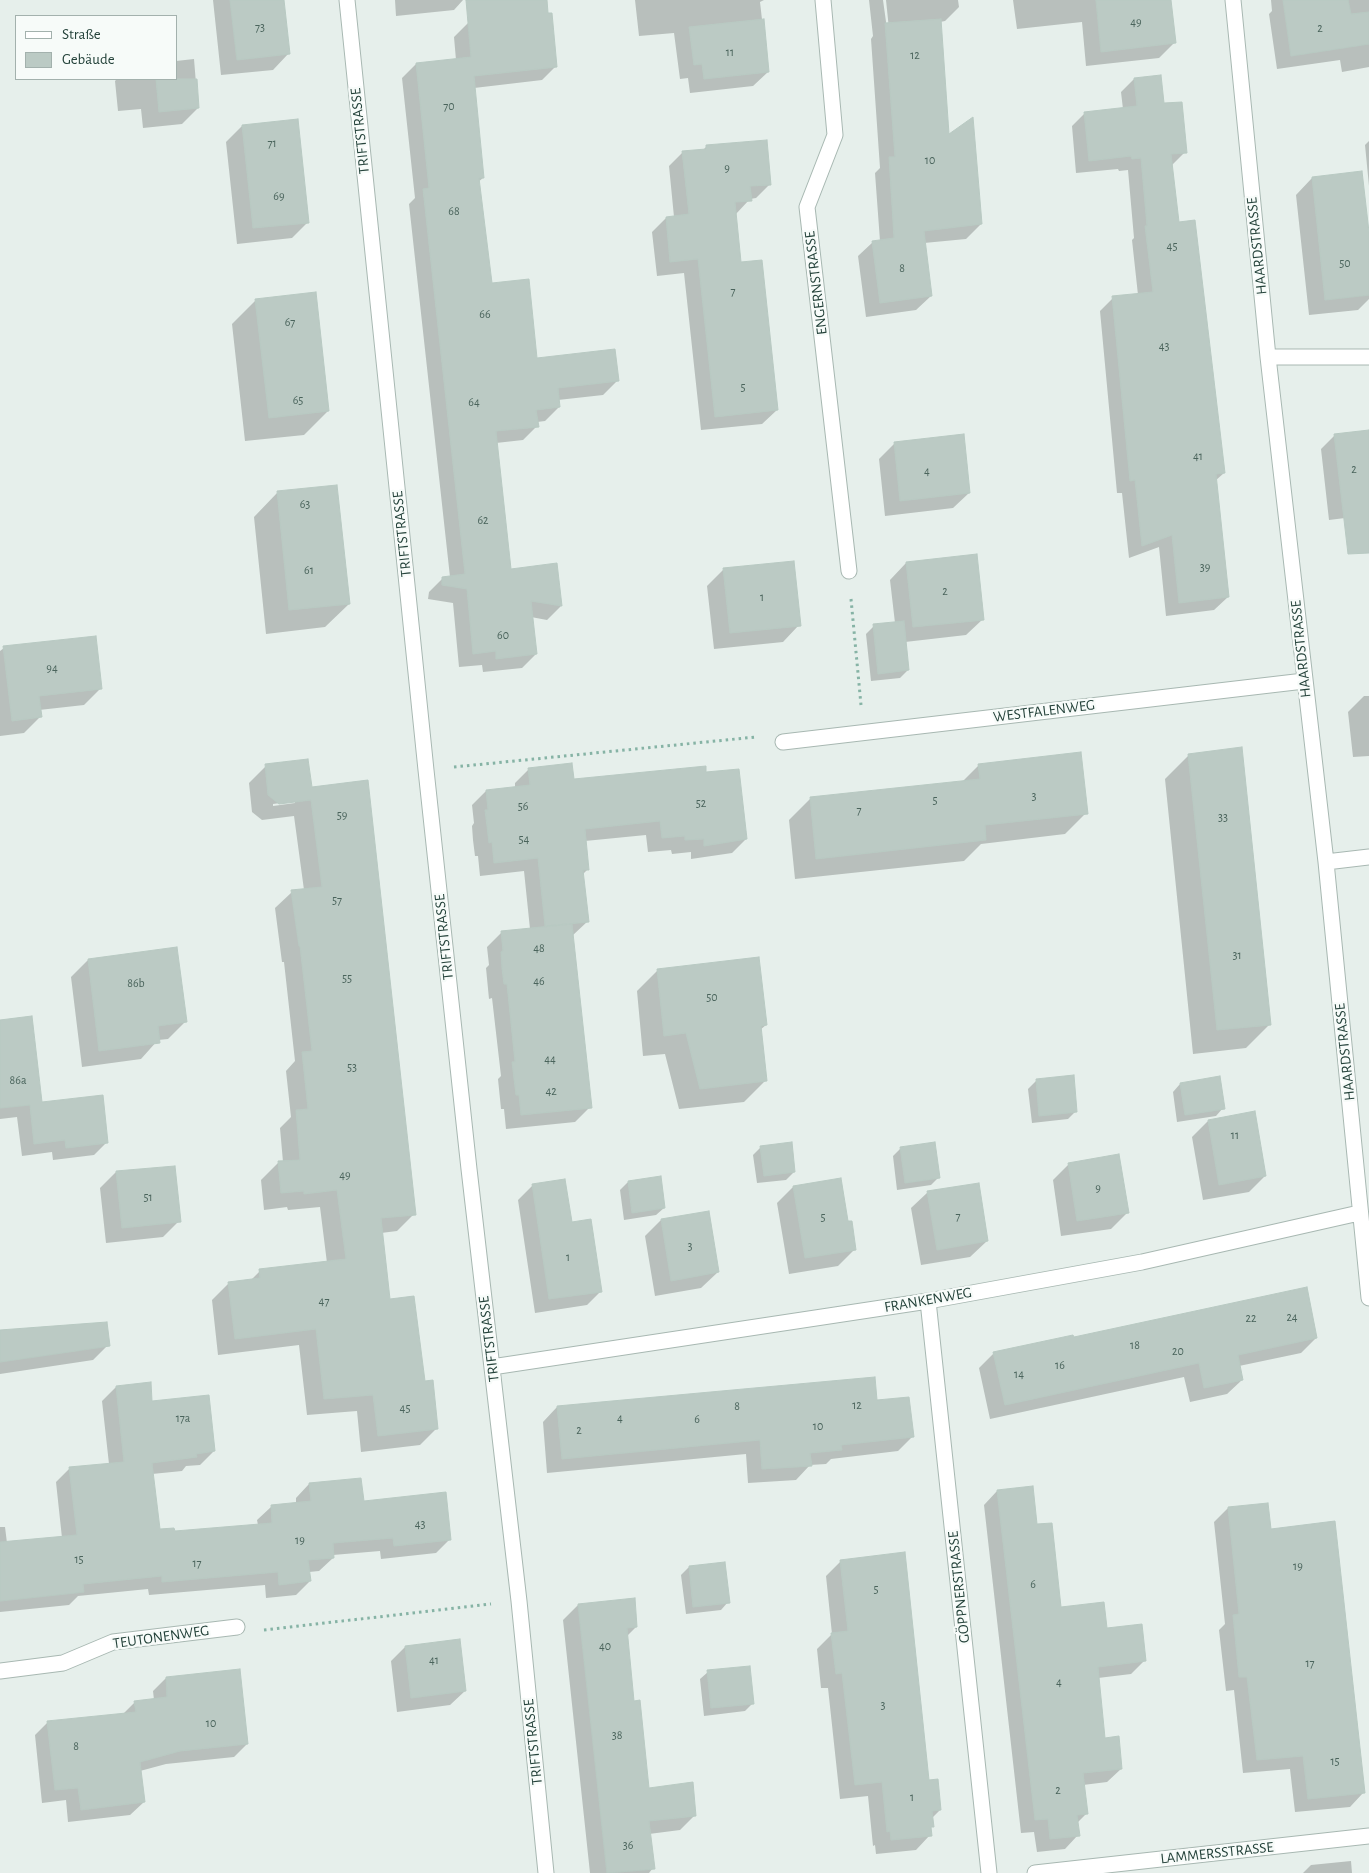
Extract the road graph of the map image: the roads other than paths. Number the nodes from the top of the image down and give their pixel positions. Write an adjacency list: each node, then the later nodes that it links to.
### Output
1 (347, 0): 14 (street, TRIFTSTRASSE)
2 (823, 0): 6 (street, ENGERNSTRASSE)
3 (1233, 0): 4 (street, HAARDSTRASSE)
4 (1268, 357): 5 (street); 7 (street, HAARDSTRASSE)
5 (1369, 357)
6 (849, 571)
7 (1304, 681): 8 (street, WESTFALENWEG); 10 (street, HAARDSTRASSE)
8 (783, 742)
9 (1369, 857): 10 (street)
10 (1326, 862): 11 (street, HAARDSTRASSE)
11 (1359, 1212): 12 (street, HAARDSTRASSE); 13 (street, FRANKENWEG)
12 (1369, 1298)
13 (928, 1301): 14 (street, FRANKENWEG); 19 (street, GÖPPNERSTRASSE)
14 (492, 1367): 18 (street, TRIFTSTRASSE)
15 (237, 1627): 16 (street, TEUTONENWEG)
16 (0, 1671)
17 (1369, 1836): 20 (street, LAMMERSSTRASSE)
18 (546, 1873)
19 (989, 1873)
20 (1035, 1873)

